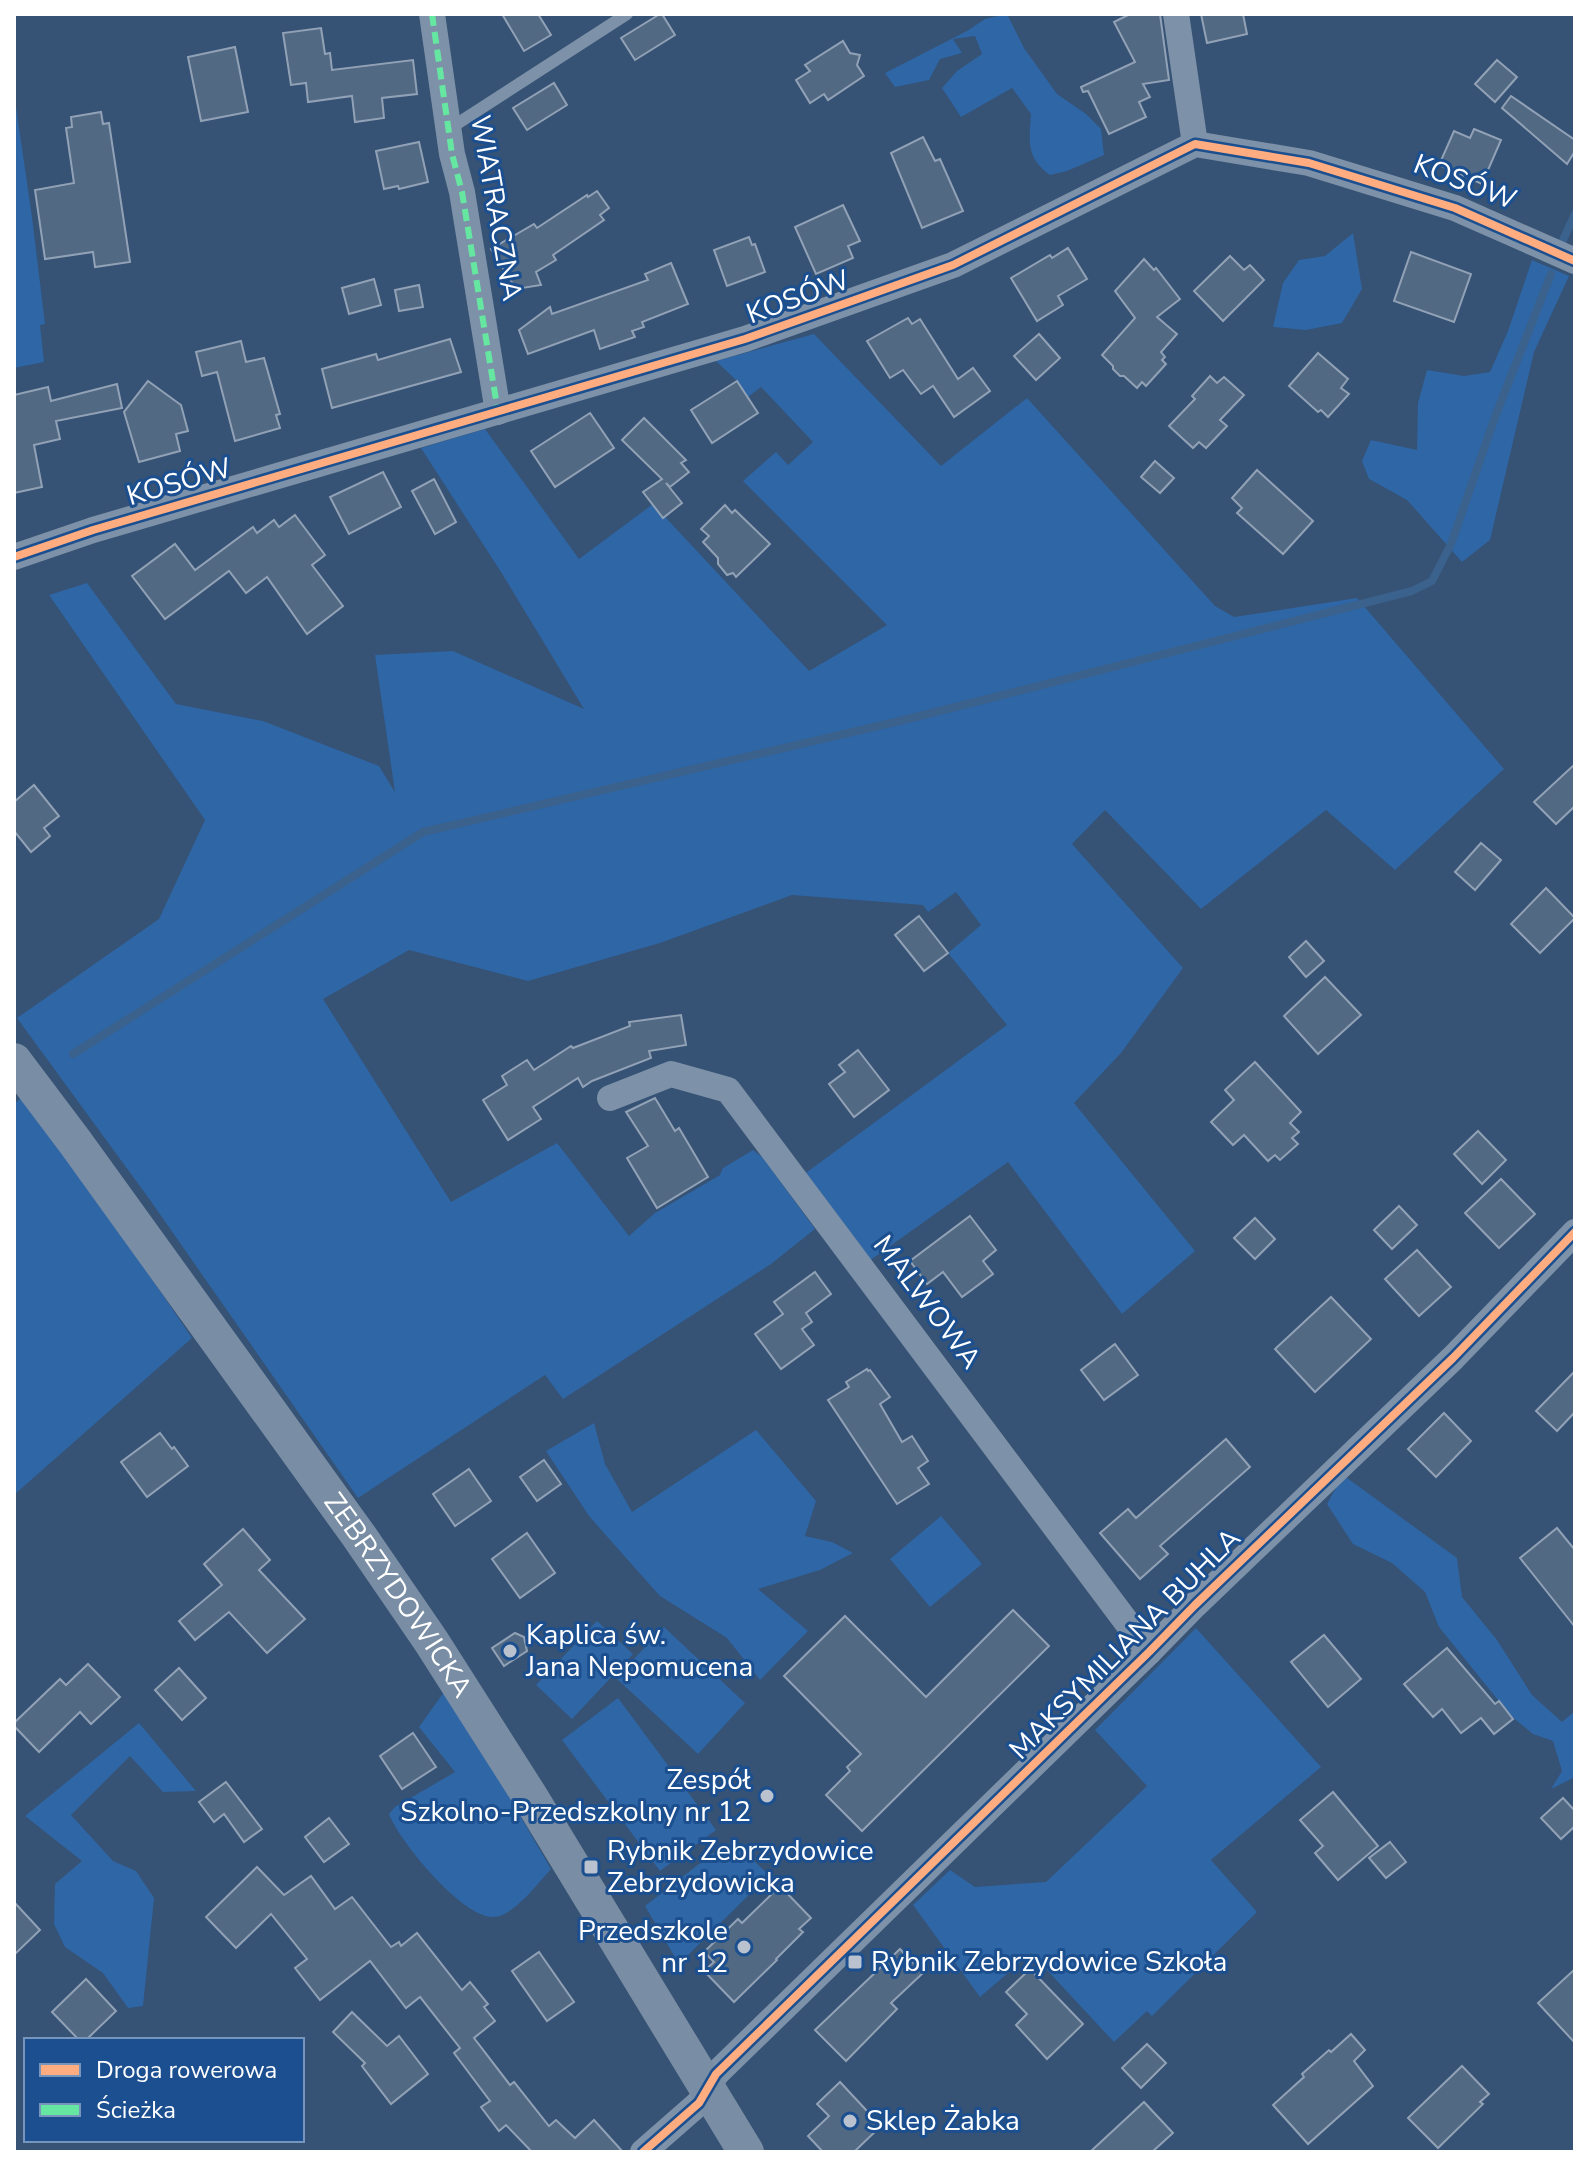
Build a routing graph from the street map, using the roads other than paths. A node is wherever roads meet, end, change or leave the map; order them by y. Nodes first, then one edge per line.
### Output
1 (432, 14) edge
2 (627, 14) edge
3 (1176, 14) edge
4 (449, 129) junction
5 (1195, 144) junction
6 (1575, 261) edge
7 (498, 412) junction
8 (14, 557) edge
9 (14, 1061) edge
10 (610, 1098) dead end
11 (1575, 1232) edge
12 (1149, 1652) junction
13 (708, 2088) junction
14 (643, 2152) edge
15 (746, 2152) edge

1 - 4 street, WIATRACZNA
2 - 4 lane
3 - 5 street
4 - 7 street, WIATRACZNA
5 - 6 street, KOSÓW
5 - 7 street, KOSÓW
7 - 8 street, KOSÓW
9 - 13 street, ZEBRZYDOWICKA
10 - 12 street, MALWOWA
11 - 12 street, MAKSYMILIANA BUHLA
12 - 13 street, MAKSYMILIANA BUHLA
13 - 14 street, MAKSYMILIANA BUHLA
13 - 15 street, ZEBRZYDOWICKA

